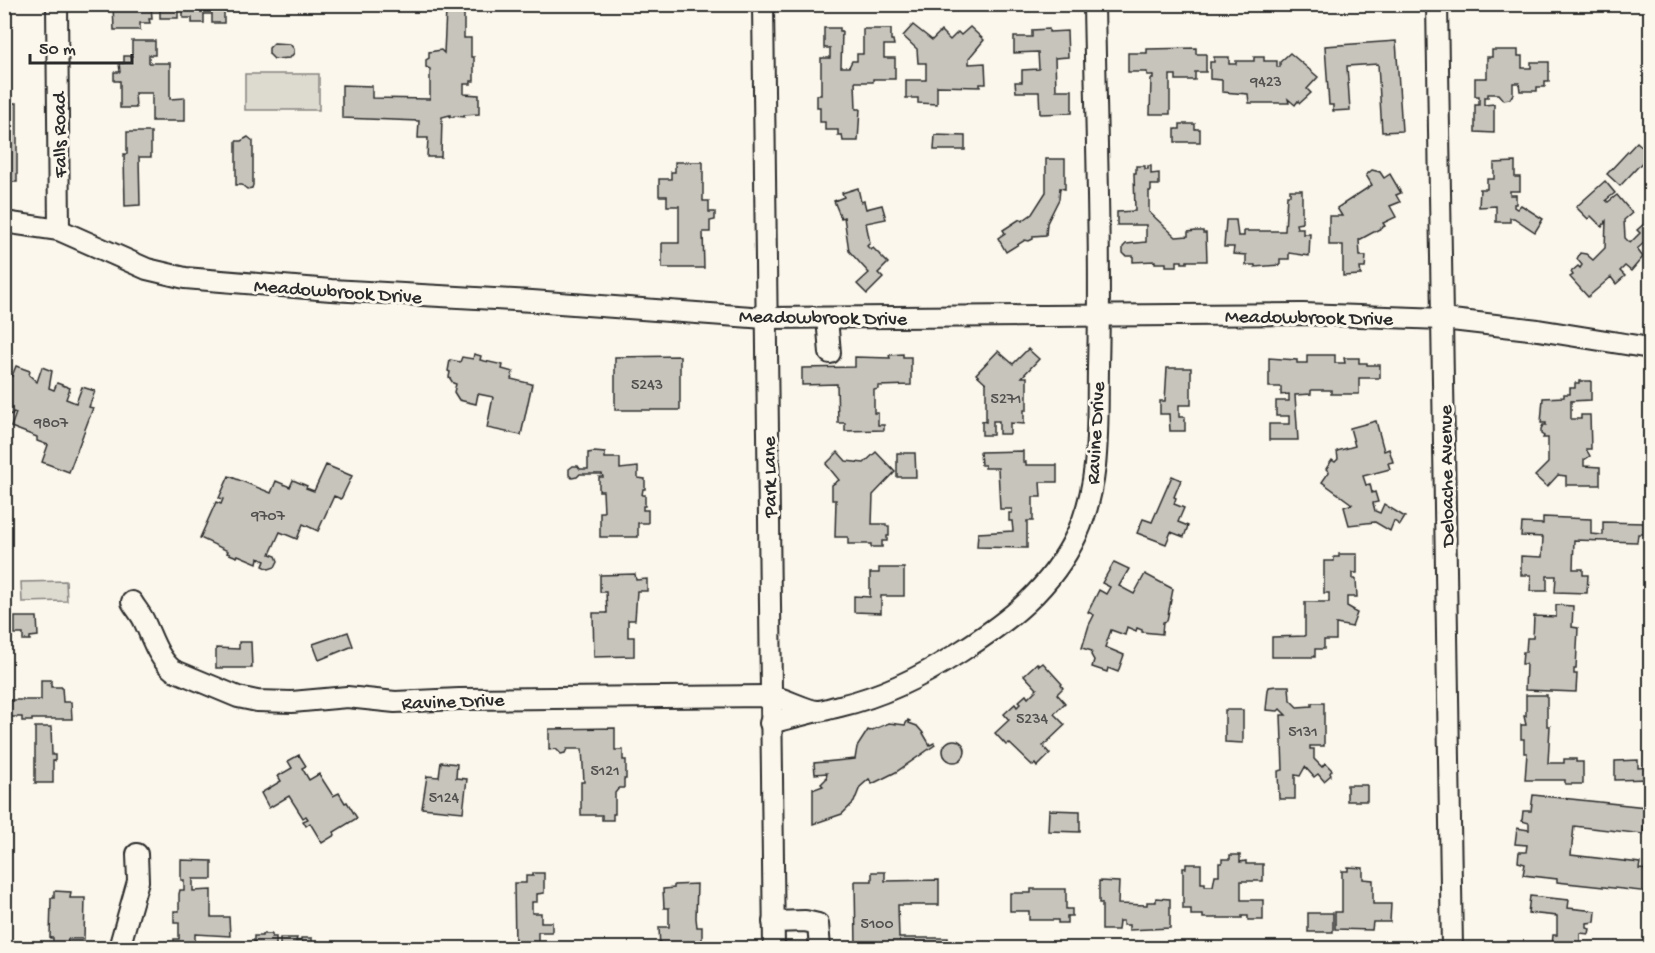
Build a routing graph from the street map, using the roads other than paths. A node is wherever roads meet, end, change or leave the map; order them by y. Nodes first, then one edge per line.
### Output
1 (57, 4) edge
2 (763, 4) edge
3 (1094, 4) edge
4 (1437, 4) edge
5 (4, 222) edge
6 (59, 230) junction
7 (1100, 314) junction
8 (765, 318) junction
9 (827, 318) junction
10 (1443, 319) junction
11 (1650, 348) edge
12 (830, 353) dead end
13 (132, 602) dead end
14 (770, 696) junction
15 (817, 711) junction
16 (770, 723) junction
17 (137, 854) dead end
18 (773, 922) junction
19 (119, 948) edge
20 (774, 948) edge
21 (820, 948) edge
22 (1452, 948) edge

1 - 6 street, Falls Road
2 - 8 street, Park Lane
3 - 7 street, Ravine Drive
4 - 10 street, Deloache Avenue
5 - 6 street, Meadowbrook Drive
6 - 8 street, Meadowbrook Drive
7 - 9 street, Meadowbrook Drive
7 - 10 street, Meadowbrook Drive
7 - 15 street, Ravine Drive
8 - 9 street, Meadowbrook Drive
8 - 14 street, Park Lane
9 - 12 street
10 - 11 street, Meadowbrook Drive
10 - 22 street, Deloache Avenue
13 - 14 street, Ravine Drive
14 - 15 street, Ravine Drive
14 - 16 street, Park Lane
15 - 16 street, Ravine Drive
16 - 18 street, Park Lane
17 - 19 street
18 - 20 street, Park Lane
18 - 21 street

